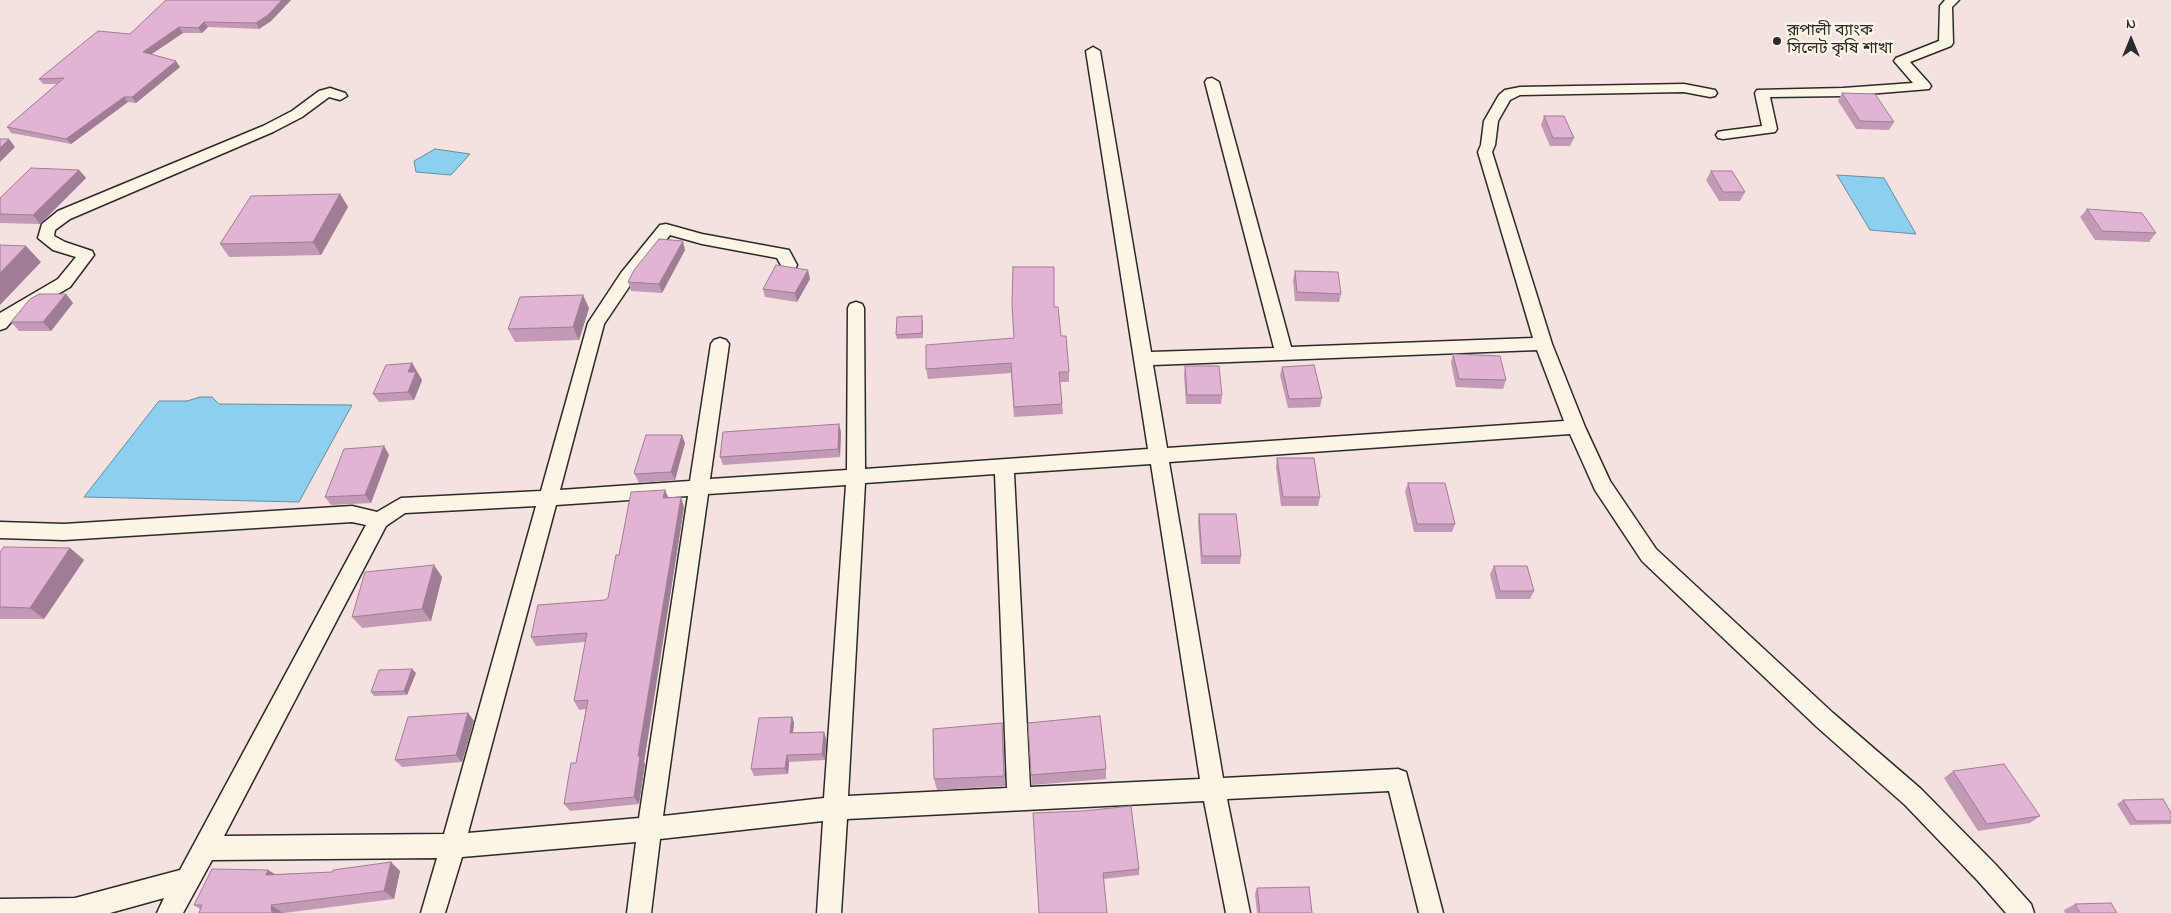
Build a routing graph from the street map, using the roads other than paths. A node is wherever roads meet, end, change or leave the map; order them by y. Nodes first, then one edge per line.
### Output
1 (1953, 0) edge
2 (1093, 51) dead end
3 (1212, 82) dead end
4 (1710, 93) dead end
5 (340, 96) dead end
6 (1723, 135) dead end
7 (789, 265) edge
8 (856, 308) dead end
9 (0, 324) edge
10 (720, 344) dead end
11 (1543, 344) junction
12 (1284, 354) junction
13 (1143, 359) junction
14 (1576, 428) junction
15 (1159, 456) junction
16 (1004, 467) junction
17 (856, 477) junction
18 (700, 488) junction
19 (548, 498) junction
20 (379, 520) junction
21 (0, 530) edge
22 (1213, 789) junction
23 (1019, 798) junction
24 (835, 808) junction
25 (649, 830) junction
26 (453, 846) junction
27 (205, 848) junction
28 (187, 880) junction
29 (0, 911) edge
30 (169, 913) edge
31 (433, 913) edge
32 (639, 913) edge
33 (829, 913) edge
34 (1238, 913) edge
35 (1431, 913) edge
36 (2022, 913) edge

1 - 6 street
2 - 13 street
3 - 12 street
4 - 11 street
5 - 9 street
7 - 19 street
8 - 17 street
10 - 18 street
11 - 12 street
11 - 14 street
12 - 13 street
13 - 15 street
14 - 15 street
14 - 36 street
15 - 16 street
15 - 22 street
16 - 17 street
16 - 23 street
17 - 18 street
17 - 24 street
18 - 19 street
18 - 25 street
19 - 20 street
19 - 26 street
20 - 21 street
20 - 27 street
22 - 23 street
22 - 34 street
22 - 35 street
23 - 24 street
24 - 25 street
24 - 33 street
25 - 26 street
25 - 32 street
26 - 27 street
26 - 31 street
27 - 28 street
28 - 29 street
28 - 30 street

